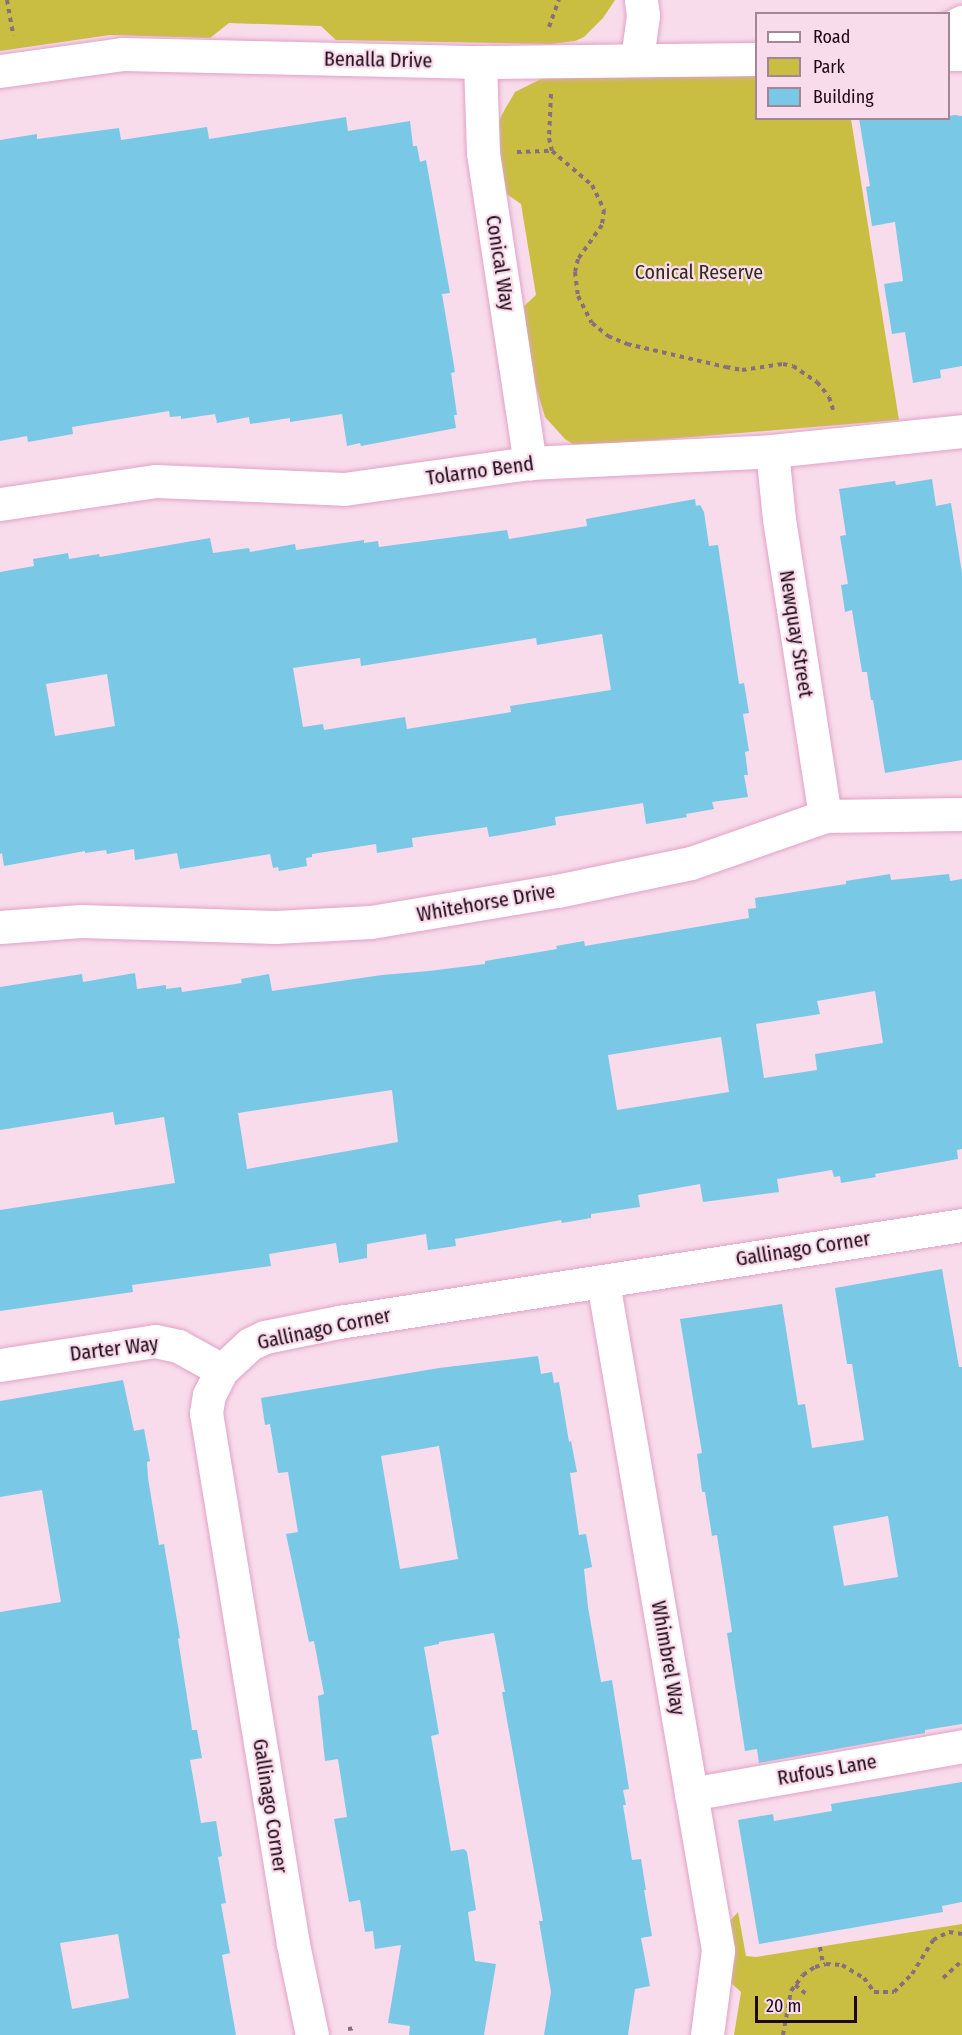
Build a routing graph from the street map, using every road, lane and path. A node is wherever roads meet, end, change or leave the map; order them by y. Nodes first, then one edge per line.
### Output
1 (7, 0) edge
2 (559, 0) edge
3 (641, 0) edge
4 (549, 31) dead end
5 (7, 58) edge
6 (637, 59) junction
7 (755, 59) edge
8 (480, 62) junction
9 (551, 85) dead end
10 (552, 151) junction
11 (513, 152) dead end
12 (838, 421) dead end
13 (962, 431) edge
14 (772, 451) junction
15 (530, 463) junction
16 (0, 504) edge
17 (962, 814) edge
18 (825, 816) junction
19 (0, 927) edge
20 (962, 1225) edge
21 (603, 1282) junction
22 (0, 1365) edge
23 (222, 1370) junction
24 (962, 1746) edge
25 (691, 1794) junction
26 (962, 1934) edge
27 (820, 1947) dead end
28 (962, 1961) edge
29 (823, 1965) junction
30 (943, 1978) dead end
31 (795, 1985) junction
32 (806, 1994) dead end
33 (356, 2028) dead end
34 (348, 2029) dead end
35 (312, 2035) edge
36 (707, 2035) edge
37 (783, 2035) edge

1 - 5 path
2 - 4 path
3 - 6 street
5 - 8 street, Benalla Drive
6 - 7 street, Benalla Drive
6 - 8 street, Benalla Drive
8 - 15 street, Conical Way
9 - 10 path
10 - 11 path
10 - 12 path
13 - 14 street, Tolarno Bend
14 - 15 street, Tolarno Bend
14 - 18 street, Newquay Street
15 - 16 street, Tolarno Bend
17 - 18 street, Whitehorse Drive
18 - 19 street, Whitehorse Drive
20 - 21 street, Gallinago Corner
21 - 23 street, Gallinago Corner
21 - 25 street, Whimbrel Way
22 - 23 street, Darter Way
23 - 35 street, Gallinago Corner
24 - 25 street, Rufous Lane
25 - 36 street, Whimbrel Way
26 - 29 path
27 - 29 path
28 - 30 path
29 - 31 path
31 - 32 path
31 - 37 path
33 - 34 path

